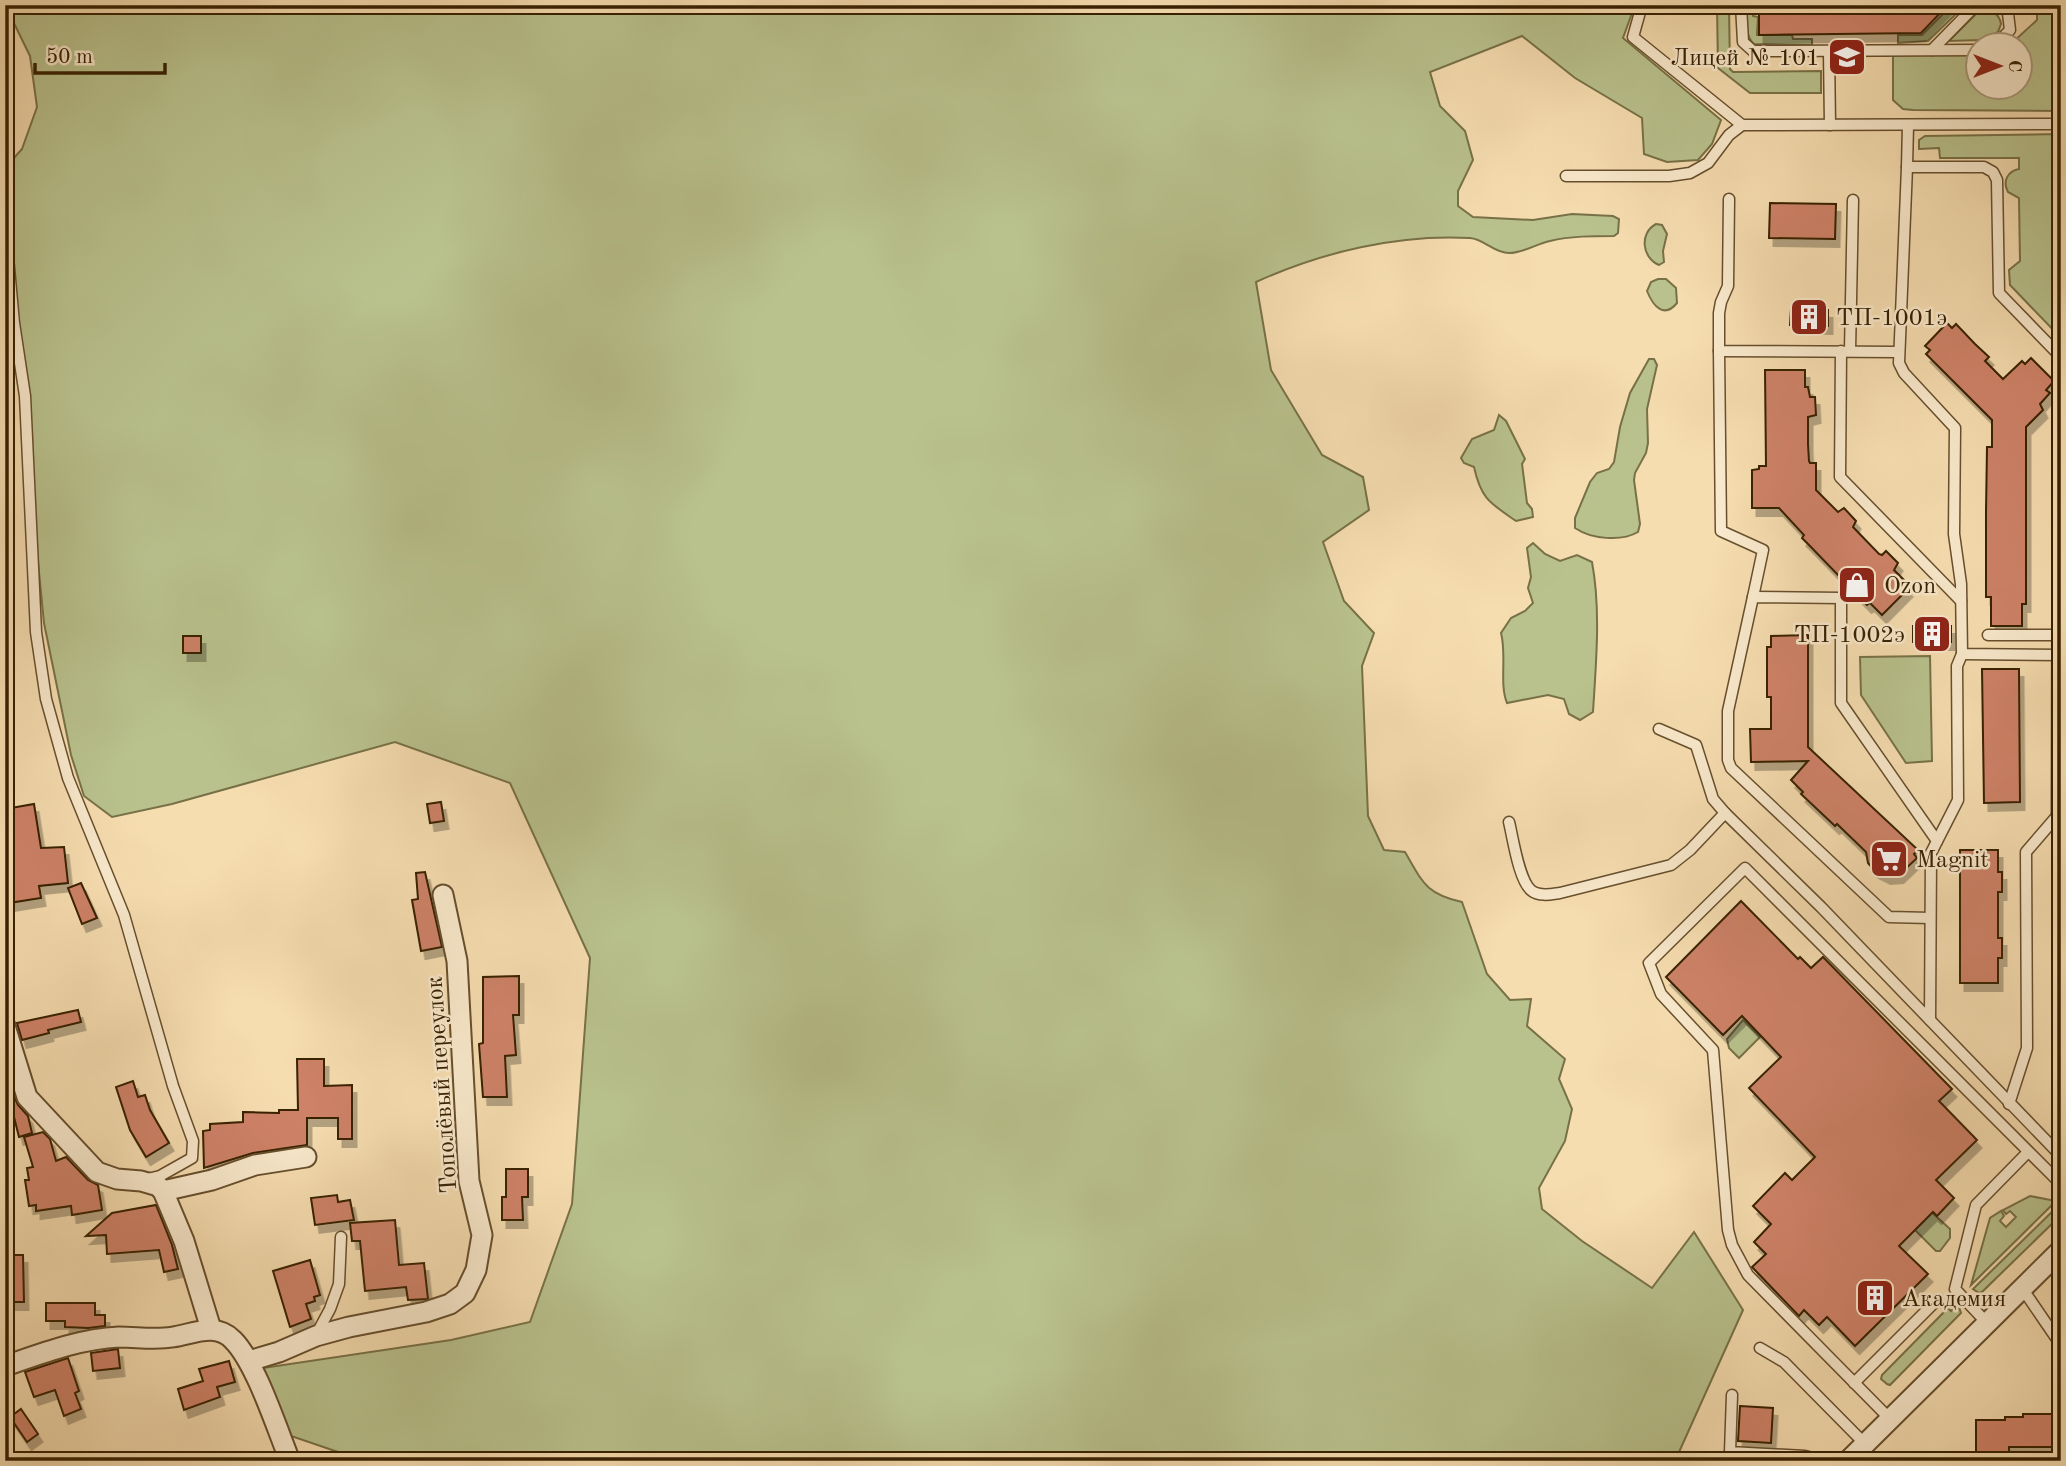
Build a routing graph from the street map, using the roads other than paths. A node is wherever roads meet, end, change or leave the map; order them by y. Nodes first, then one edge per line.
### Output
1 (1642, 5) edge
2 (1741, 5) edge
3 (1976, 5) edge
4 (2007, 5) edge
5 (2008, 32) edge
6 (1932, 50) junction
7 (1965, 50) edge
8 (1829, 52) junction
9 (2061, 124) edge
10 (1742, 125) junction
11 (1830, 125) junction
12 (1908, 125) junction
13 (1907, 167) junction
14 (1566, 176) dead end
15 (1729, 199) dead end
16 (1853, 200) dead end
17 (5, 224) edge
18 (1719, 351) junction
19 (1846, 351) junction
20 (1898, 352) junction
21 (2061, 357) edge
22 (2061, 438) edge
23 (1753, 597) junction
24 (1961, 600) junction
25 (1988, 635) dead end
26 (2058, 635) junction
27 (1962, 654) junction
28 (2059, 655) edge
29 (1659, 729) dead end
30 (1725, 813) junction
31 (2059, 816) edge
32 (1509, 822) dead end
33 (1937, 841) junction
34 (443, 895) dead end
35 (1930, 918) junction
36 (1930, 1020) junction
37 (5, 1026) edge
38 (2009, 1104) junction
39 (2028, 1152) junction
40 (2061, 1156) edge
41 (306, 1157) dead end
42 (141, 1181) junction
43 (2061, 1184) edge
44 (163, 1191) junction
45 (341, 1237) dead end
46 (2061, 1250) edge
47 (2022, 1288) junction
48 (1936, 1301) dead end
49 (1987, 1323) junction
50 (211, 1329) junction
51 (316, 1336) junction
52 (2061, 1345) edge
53 (1760, 1348) dead end
54 (249, 1361) junction
55 (5, 1366) edge
56 (1854, 1383) junction
57 (1732, 1395) dead end
58 (1890, 1419) junction
59 (1859, 1454) edge
60 (290, 1461) edge
61 (1825, 1461) edge

1 - 10 lane
2 - 8 lane
3 - 6 lane
4 - 5 lane
6 - 7 lane
6 - 8 lane
8 - 11 lane
9 - 12 lane
10 - 11 lane
10 - 14 lane
11 - 12 lane
12 - 13 lane
13 - 20 lane
13 - 21 lane
15 - 18 lane
16 - 19 lane
17 - 42 lane
18 - 19 lane
18 - 23 lane
19 - 20 lane
19 - 24 lane
20 - 24 lane
22 - 26 lane
23 - 33 lane
23 - 35 lane
24 - 27 lane
25 - 26 lane
26 - 28 lane
27 - 28 lane
27 - 33 lane
28 - 31 lane
29 - 30 lane
30 - 32 lane
30 - 36 lane
31 - 38 lane
33 - 35 lane
34 - 51 street, Тополёвый переулок
35 - 36 lane
36 - 38 lane
37 - 42 street
38 - 40 lane
39 - 43 lane
39 - 49 lane
39 - 56 lane
41 - 44 street
42 - 44 street
44 - 50 street
45 - 51 lane
46 - 47 street
47 - 49 street
47 - 52 lane
48 - 56 lane
49 - 58 street
50 - 54 street
50 - 55 street
51 - 54 street, Тополёвый переулок
53 - 59 lane
54 - 60 street
56 - 58 lane
57 - 61 lane
58 - 59 street

